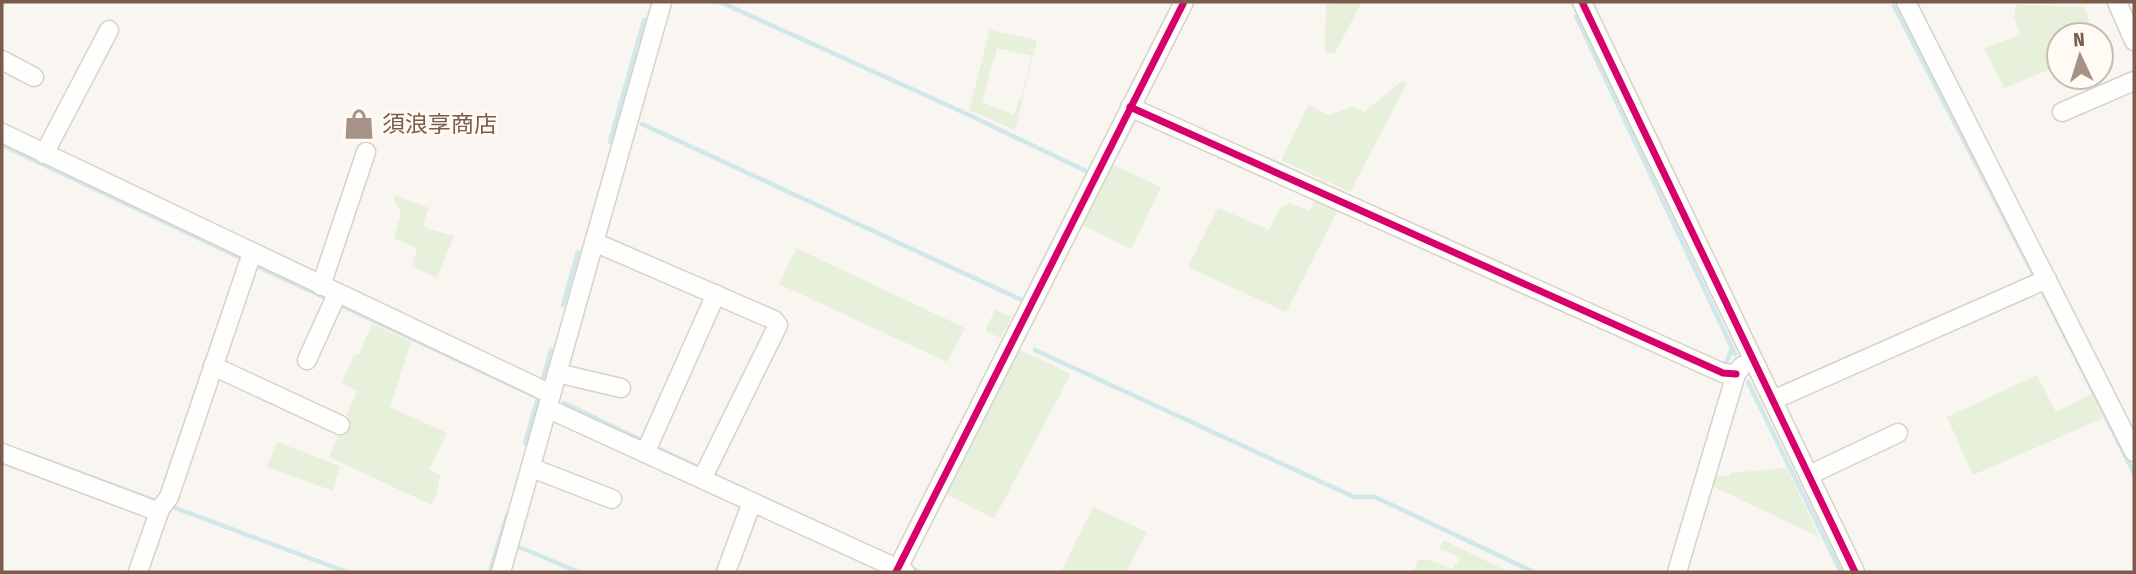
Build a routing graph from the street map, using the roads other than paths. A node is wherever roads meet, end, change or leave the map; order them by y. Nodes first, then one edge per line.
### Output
1 (662, 2) edge
2 (1184, 2) edge
3 (1582, 2) edge
4 (1906, 2) edge
5 (2115, 2) edge
6 (2134, 2) edge
7 (109, 30) dead end
8 (2134, 41) edge
9 (2, 60) edge
10 (34, 77) dead end
11 (2134, 81) edge
12 (1133, 102) junction
13 (2062, 112) dead end
14 (2, 133) edge
15 (366, 152) dead end
16 (44, 154) junction
17 (594, 242) junction
18 (250, 259) junction
19 (2041, 282) junction
20 (329, 290) junction
21 (716, 294) junction
22 (1751, 355) junction
23 (307, 360) dead end
24 (213, 366) junction
25 (557, 373) junction
26 (1730, 374) junction
27 (621, 388) dead end
28 (545, 396) junction
29 (1773, 400) junction
30 (340, 425) dead end
31 (1898, 433) dead end
32 (2134, 452) edge
33 (2, 453) edge
34 (645, 453) junction
35 (531, 468) junction
36 (1809, 475) junction
37 (702, 479) junction
38 (612, 499) dead end
39 (752, 502) junction
40 (163, 506) junction
41 (900, 567) edge
42 (138, 572) edge
43 (501, 572) edge
44 (726, 572) edge
45 (1677, 572) edge
46 (1855, 572) edge

1 - 17 street
2 - 12 street
3 - 22 street
4 - 19 street
5 - 6 street
5 - 8 street
7 - 16 street
9 - 10 street
11 - 13 street
12 - 26 street
12 - 41 street
14 - 16 street
15 - 20 street
16 - 18 street
17 - 21 street
17 - 25 street
18 - 20 street
18 - 24 street
19 - 29 street
19 - 32 street
20 - 23 street
20 - 28 street
21 - 34 street
21 - 37 street
22 - 26 street
22 - 29 street
24 - 30 street
24 - 40 street
25 - 27 street
25 - 28 street
26 - 45 street
28 - 34 street
28 - 35 street
29 - 36 street
31 - 36 street
33 - 40 street
34 - 37 street
35 - 38 street
35 - 43 street
36 - 46 street
37 - 39 street
39 - 41 street
39 - 44 street
40 - 42 street

